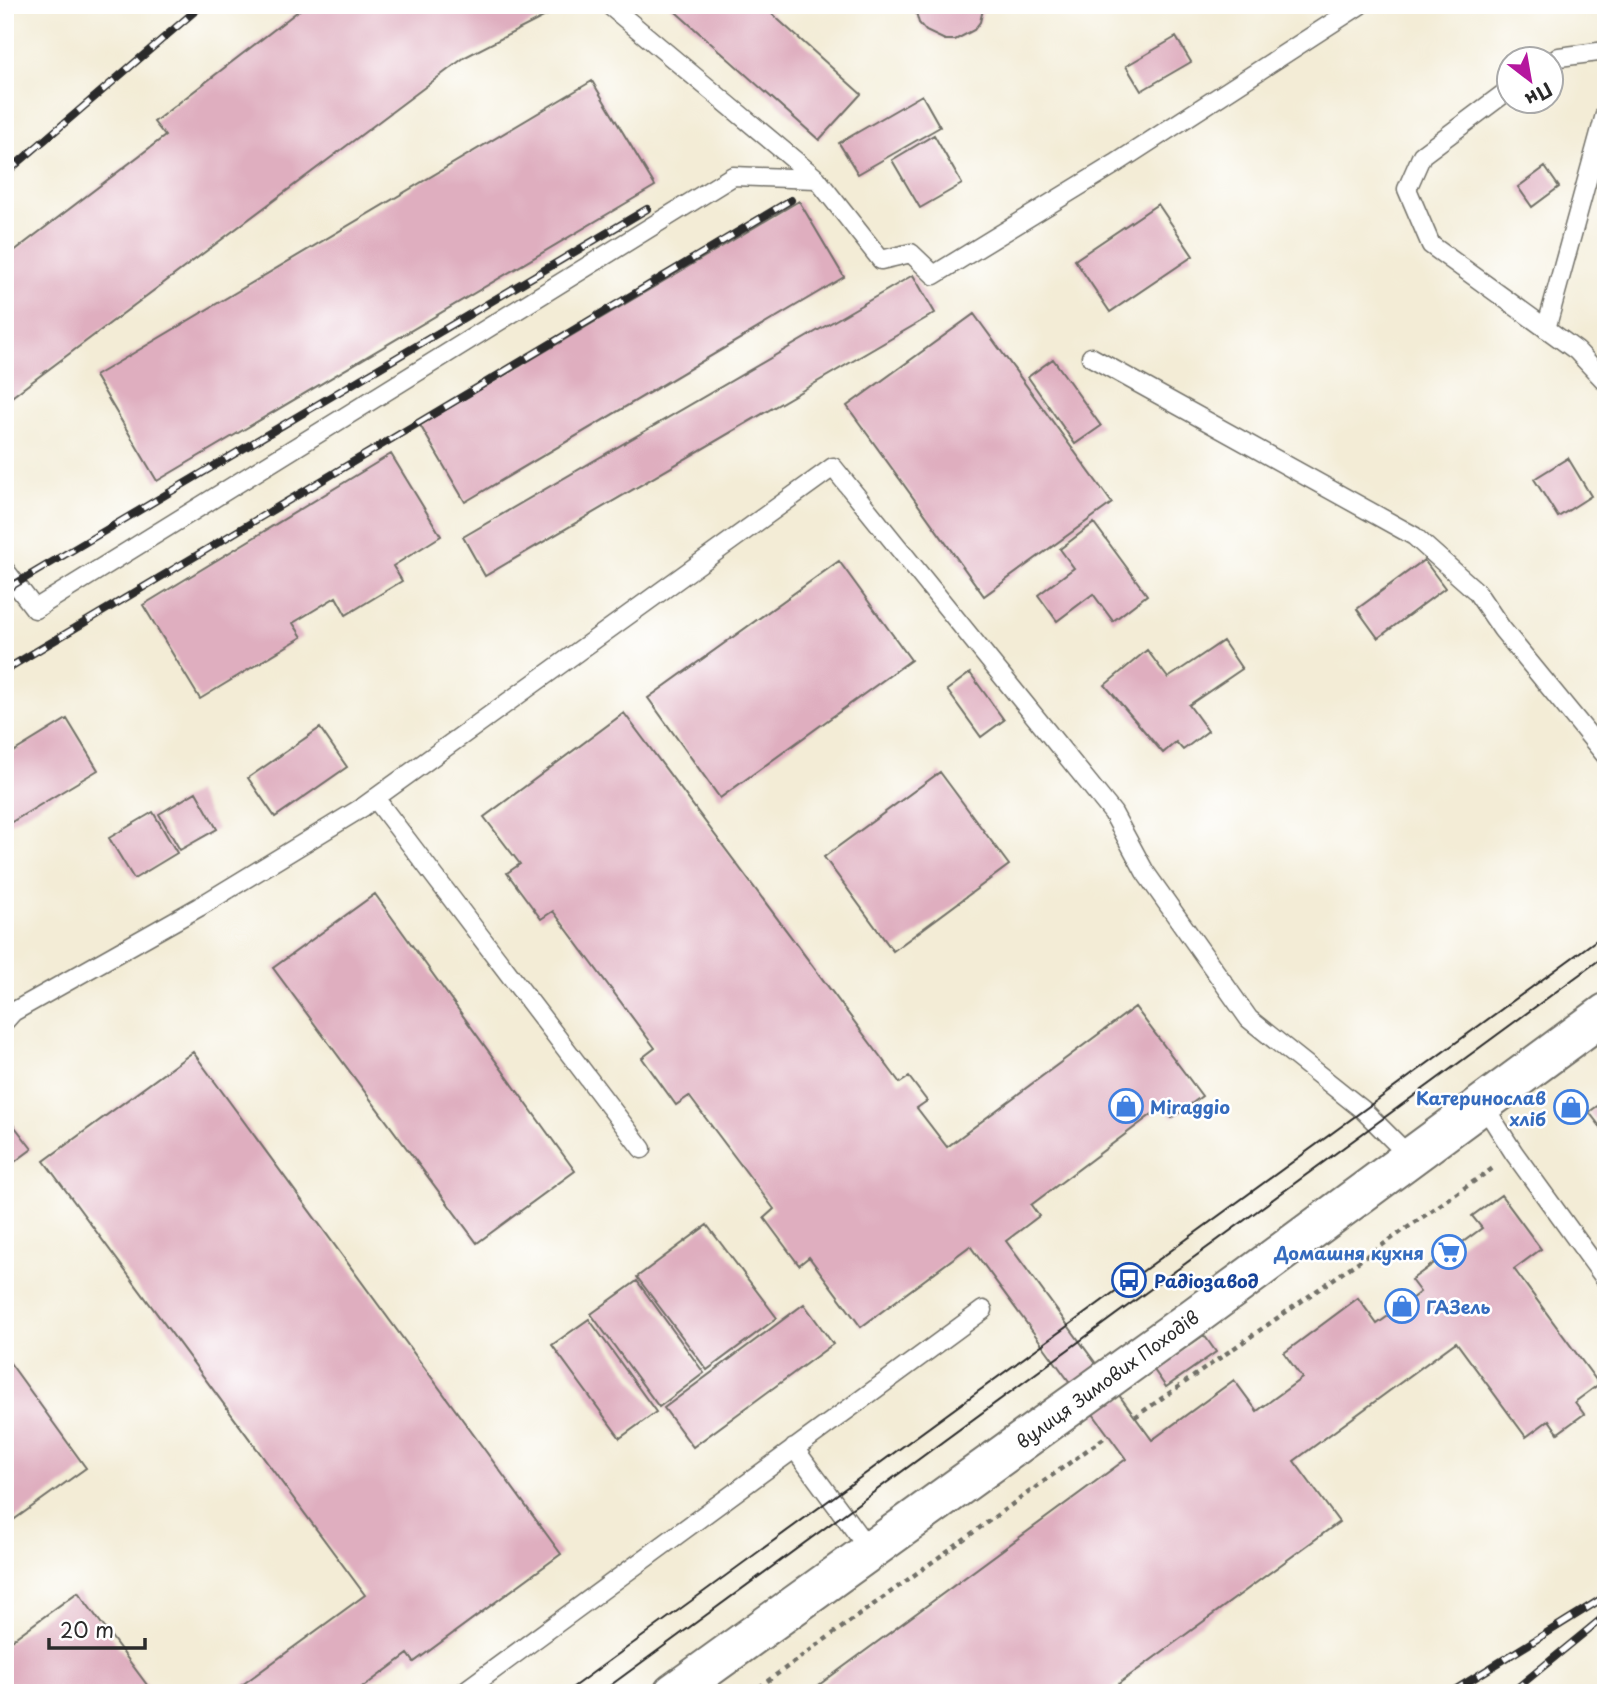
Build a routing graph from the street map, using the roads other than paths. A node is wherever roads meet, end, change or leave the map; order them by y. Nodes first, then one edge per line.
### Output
1 (609, 5) edge
2 (1360, 5) edge
3 (1606, 51) edge
4 (1566, 56) edge
5 (1496, 100) edge
6 (1606, 111) edge
7 (817, 179) junction
8 (1546, 329) junction
9 (1091, 357) dead end
10 (1606, 382) edge
11 (5, 570) edge
12 (1606, 756) edge
13 (375, 798) junction
14 (1606, 1013) edge
15 (5, 1021) edge
16 (1482, 1103) junction
17 (642, 1149) dead end
18 (1409, 1156) junction
19 (1606, 1280) edge
20 (983, 1310) dead end
21 (794, 1448) junction
22 (870, 1551) junction
23 (462, 1693) edge
24 (673, 1693) edge

1 - 7 lane
2 - 7 lane
3 - 4 lane
5 - 8 lane
6 - 8 lane
7 - 11 lane
8 - 10 lane
9 - 12 lane
13 - 15 lane
13 - 17 lane
13 - 18 lane
14 - 16 main road, вулиця Зимових Походів
16 - 18 main road, вулиця Зимових Походів
16 - 19 lane
18 - 22 main road, вулиця Зимових Походів
20 - 21 lane
21 - 22 lane
21 - 23 lane
22 - 24 main road, вулиця Зимових Походів

